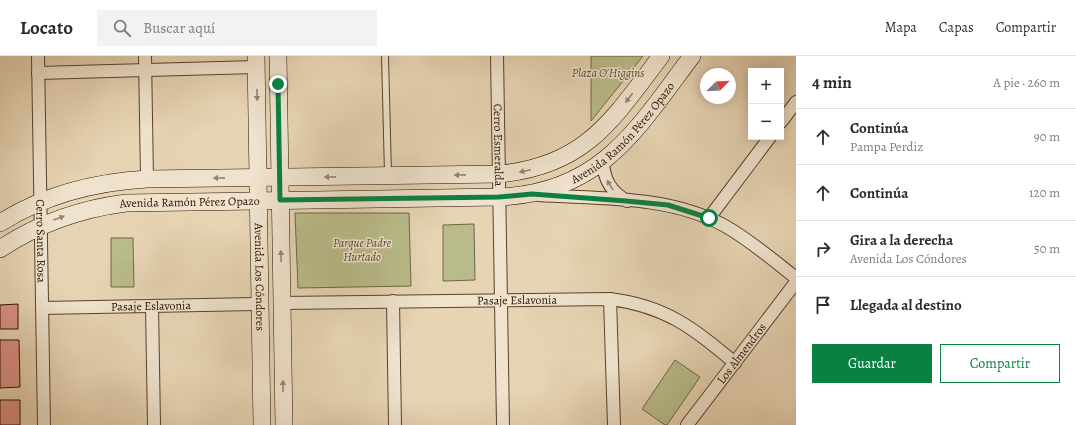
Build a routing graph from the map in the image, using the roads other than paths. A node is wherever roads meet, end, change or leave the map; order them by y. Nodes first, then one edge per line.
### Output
1 (38, 56) edge
2 (145, 56) edge
3 (278, 56) edge
4 (385, 56) edge
5 (497, 56) edge
6 (661, 56) edge
7 (692, 56) edge
8 (256, 62) edge
9 (145, 70) junction
10 (38, 73) junction
11 (796, 102) edge
12 (784, 118) edge
13 (768, 140) edge
14 (603, 162) junction
15 (499, 174) junction
16 (388, 176) junction
17 (258, 178) junction
18 (280, 178) junction
19 (147, 179) junction
20 (532, 194) junction
21 (499, 197) junction
22 (258, 200) junction
23 (280, 200) junction
24 (626, 201) junction
25 (40, 203) junction
26 (709, 218) junction
27 (0, 223) edge
28 (41, 225) junction
29 (0, 249) edge
30 (796, 278) edge
31 (796, 282) edge
32 (610, 299) junction
33 (501, 300) junction
34 (393, 301) junction
35 (282, 303) junction
36 (260, 304) junction
37 (152, 306) junction
38 (42, 308) junction
39 (735, 363) junction
40 (44, 425) edge
41 (154, 425) edge
42 (262, 425) edge
43 (284, 425) edge
44 (396, 425) edge
45 (503, 425) edge
46 (614, 425) edge
47 (688, 425) edge

1 - 10 street, Cerro Santa Rosa
2 - 9 street
3 - 18 street, Avenida Los Cóndores
4 - 16 lane
5 - 15 street, Cerro Esmeralda
6 -> 15 street, Avenida Ramón Pérez Opazo
7 - 14 street, Avenida Ramón Pérez Opazo
8 - 9 street
8 -> 17 street, Avenida Los Cóndores
9 - 10 street
9 - 19 street
10 - 25 street, Cerro Santa Rosa
11 - 12 street
13 - 26 street
14 - 20 street, Avenida Ramón Pérez Opazo
24 -> 14 street
15 -> 16 street, Avenida Ramón Pérez Opazo
15 - 21 street, Cerro Esmeralda
16 -> 18 street, Avenida Ramón Pérez Opazo
17 - 18 street, Avenida Ramón Pérez Opazo
17 -> 19 street, Avenida Ramón Pérez Opazo
17 - 22 street, Avenida Los Cóndores
18 - 23 street, Avenida Los Cóndores
19 - 25 street, Avenida Ramón Pérez Opazo
20 - 21 street, Avenida Ramón Pérez Opazo
20 - 24 street
21 - 23 street, Avenida Ramón Pérez Opazo
21 - 33 street, Cerro Esmeralda
22 - 23 street, Avenida Ramón Pérez Opazo
28 -> 22 street, Avenida Ramón Pérez Opazo
22 - 36 street, Avenida Los Cóndores
35 -> 23 street, Avenida Los Cóndores
24 - 26 street
25 - 27 street, Avenida Ramón Pérez Opazo
25 - 28 street, Cerro Santa Rosa
26 - 30 street
28 - 29 street, Avenida Ramón Pérez Opazo
28 - 38 street, Cerro Santa Rosa
31 - 39 street, Los Almendros
32 - 33 street, Pasaje Eslavonia
32 - 39 street, Pasaje Eslavonia
32 - 46 street
33 - 34 street, Pasaje Eslavonia
33 - 45 street, Cerro Esmeralda
34 - 35 street, Pasaje Eslavonia
34 - 44 street
43 -> 35 street, Avenida Los Cóndores
36 - 37 street, Pasaje Eslavonia
36 - 42 street, Avenida Los Cóndores
37 - 38 street, Pasaje Eslavonia
37 - 41 street
38 - 40 street, Cerro Santa Rosa
39 - 47 street, Los Almendros

